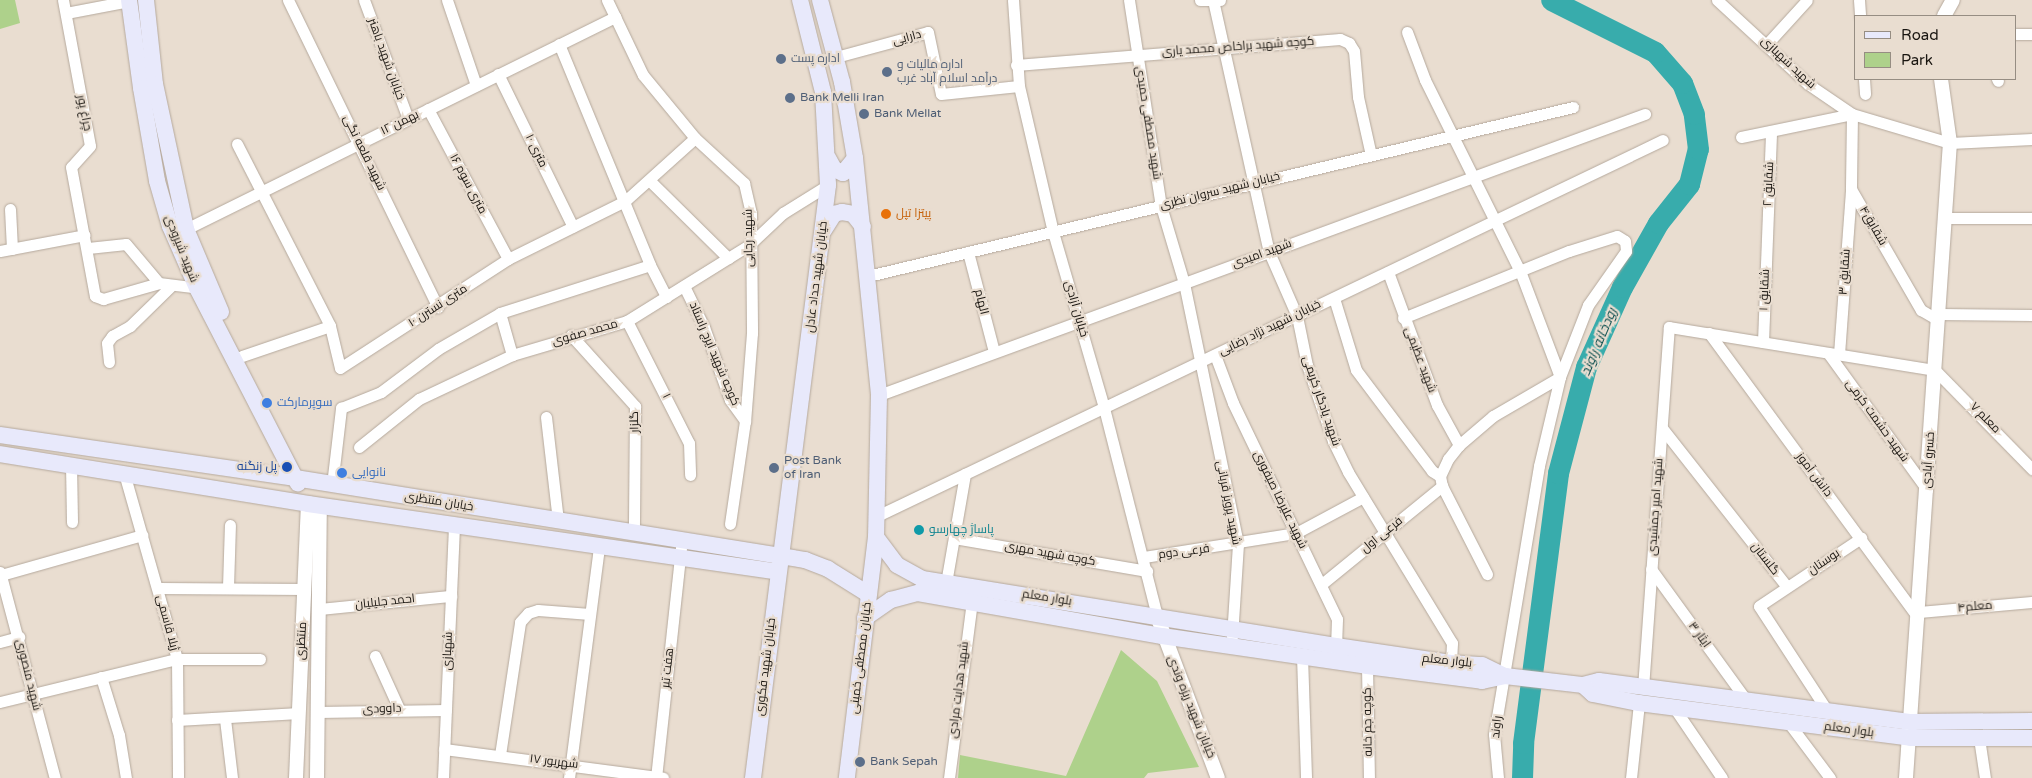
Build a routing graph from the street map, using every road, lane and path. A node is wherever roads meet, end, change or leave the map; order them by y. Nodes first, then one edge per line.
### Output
1 (63, 0) edge
2 (135, 0) edge
3 (288, 0) edge
4 (364, 0) edge
5 (447, 0) edge
6 (607, 0) edge
7 (800, 0) edge
8 (820, 0) edge
9 (1013, 0) edge
10 (1129, 0) edge
11 (1200, 0) edge
12 (1213, 0) edge
13 (1220, 0) edge
14 (1717, 0) edge
15 (1807, 0) edge
16 (1859, 0) edge
17 (1953, 0) edge
18 (66, 13) junction
19 (1860, 15) edge
20 (1945, 15) edge
21 (615, 17) junction
22 (1407, 32) dead end
23 (2017, 34) edge
24 (2032, 34) edge
25 (559, 44) junction
26 (1767, 44) junction
27 (1223, 49) junction
28 (1137, 55) junction
29 (836, 57) junction
30 (1016, 65) junction
31 (498, 74) junction
32 (1864, 80) edge
33 (1941, 80) edge
34 (476, 85) junction
35 (1019, 86) junction
36 (1865, 94) dead end
37 (1573, 107) dead end
38 (428, 109) junction
39 (1645, 114) dead end
40 (1852, 114) junction
41 (408, 119) junction
42 (1771, 131) junction
43 (1452, 136) junction
44 (1741, 137) dead end
45 (695, 138) junction
46 (2032, 139) edge
47 (1663, 140) dead end
48 (360, 143) junction
49 (1950, 143) junction
50 (237, 144) dead end
51 (1371, 155) junction
52 (828, 158) junction
53 (855, 158) junction
54 (1473, 177) junction
55 (650, 181) junction
56 (1253, 184) junction
57 (828, 185) junction
58 (1851, 189) junction
59 (263, 191) junction
60 (625, 200) junction
61 (1161, 206) junction
62 (10, 209) dead end
63 (1946, 218) junction
64 (2032, 218) edge
65 (1496, 220) junction
66 (573, 227) junction
67 (863, 227) junction
68 (186, 229) junction
69 (824, 230) junction
70 (1053, 232) junction
71 (85, 236) junction
72 (1767, 238) joint
73 (749, 245) junction
74 (88, 248) junction
75 (12, 249) junction
76 (0, 251) edge
77 (968, 252) junction
78 (1270, 252) junction
79 (728, 258) junction
80 (508, 260) junction
81 (650, 265) junction
82 (1520, 271) junction
83 (1388, 272) junction
84 (868, 276) junction
85 (1184, 283) junction
86 (165, 285) junction
87 (684, 286) junction
88 (197, 288) junction
89 (666, 297) junction
90 (1334, 298) junction
91 (438, 307) junction
92 (500, 313) junction
93 (2032, 315) edge
94 (1297, 316) junction
95 (1938, 317) junction
96 (1403, 318) junction
97 (627, 321) junction
98 (1080, 321) junction
99 (330, 326) junction
100 (1709, 333) junction
101 (571, 335) junction
102 (1763, 342) junction
103 (994, 352) junction
104 (1833, 354) junction
105 (512, 355) junction
106 (1215, 355) junction
107 (242, 356) junction
108 (109, 362) dead end
109 (1199, 362) junction
110 (1935, 370) junction
111 (1560, 378) junction
112 (879, 394) junction
113 (1104, 408) junction
114 (546, 416) dead end
115 (745, 421) junction
116 (1662, 428) junction
117 (0, 435) edge
118 (1459, 445) junction
119 (359, 448) dead end
120 (0, 454) edge
121 (71, 464) junction
122 (2032, 468) edge
123 (124, 473) junction
124 (965, 474) junction
125 (690, 475) dead end
126 (300, 479) junction
127 (1441, 481) junction
128 (332, 484) junction
129 (1927, 490) junction
130 (1363, 497) junction
131 (314, 505) junction
132 (877, 516) junction
133 (558, 520) junction
134 (72, 522) dead end
135 (454, 524) junction
136 (730, 524) dead end
137 (230, 525) dead end
138 (634, 533) junction
139 (1296, 533) junction
140 (1385, 533) junction
141 (142, 536) junction
142 (876, 537) junction
143 (954, 538) junction
144 (1861, 538) junction
145 (682, 540) junction
146 (1238, 544) junction
147 (599, 546) junction
148 (1144, 557) junction
149 (681, 558) junction
150 (778, 564) junction
151 (1651, 569) junction
152 (1147, 571) junction
153 (0, 573) edge
154 (1487, 574) dead end
155 (946, 582) junction
156 (1322, 584) junction
157 (228, 587) junction
158 (1787, 587) junction
159 (158, 588) junction
160 (304, 589) junction
161 (868, 594) junction
162 (451, 596) junction
163 (972, 602) junction
164 (2032, 602) edge
165 (320, 609) junction
166 (590, 614) junction
167 (1918, 615) junction
168 (1157, 616) junction
169 (865, 618) junction
170 (1162, 636) junction
171 (19, 637) junction
172 (1232, 637) junction
173 (0, 642) edge
174 (1336, 646) junction
175 (375, 656) dead end
176 (1302, 656) junction
177 (177, 659) junction
178 (260, 659) dead end
179 (1451, 664) junction
180 (1367, 666) junction
181 (1505, 676) junction
182 (101, 677) junction
183 (34, 694) junction
184 (1641, 695) junction
185 (1747, 701) junction
186 (0, 702) edge
187 (1673, 706) junction
188 (399, 708) junction
189 (446, 710) junction
190 (318, 712) junction
191 (1828, 712) junction
192 (299, 713) junction
193 (224, 719) junction
194 (177, 720) junction
195 (2032, 721) edge
196 (1788, 722) junction
197 (1911, 730) junction
198 (1979, 738) junction
199 (2032, 738) edge
200 (444, 749) junction
201 (500, 756) junction
202 (570, 764) junction
203 (55, 778) edge
204 (126, 778) edge
205 (178, 778) edge
206 (232, 778) edge
207 (296, 778) edge
208 (317, 778) edge
209 (443, 778) edge
210 (569, 778) edge
211 (658, 778) edge
212 (753, 778) edge
213 (847, 778) edge
214 (949, 778) edge
215 (1218, 778) edge
216 (1306, 778) edge
217 (1369, 778) edge
218 (1498, 778) edge
219 (1631, 778) edge
220 (1722, 778) edge
221 (1830, 778) edge
222 (1906, 778) edge
223 (1985, 778) edge

1 - 18 street, چراغ پور
2 - 18 street
2 - 68 main road, شهید شیرودی
2 - 88 main road, شهید شیرودی
3 - 48 street, شهید قلعه نگی
4 - 41 street, خیابان شهید باهنر
5 - 34 street
6 - 21 street, شهید رجایی
7 - 52 main road, خیابان شهید حداد عادل
8 - 29 main road
9 - 30 street, خیابان آزادی
10 - 28 street, شهید مصطفی حمیدی
11 - 12 street
12 - 13 street
12 - 27 street, شهید یادگار کریمی
14 - 26 street, شهید شهبازی
15 - 26 street
16 - 19 street
17 - 20 street
18 - 71 street, چراغ پور
21 - 25 street, ۱۲ بهمن
21 - 45 street, شهید رجایی
22 - 43 street
23 - 24 street
25 - 31 street, ۱۲ بهمن
25 - 60 street
26 - 40 street, شهید شهبازی
27 - 28 street, کوچه شهید براخاص محمد یاری
27 - 51 street, کوچه شهید براخاص محمد یاری
27 - 56 street, شهید یادگار کریمی
28 - 30 street, کوچه شهید براخاص محمد یاری
28 - 61 street, شهید مصطفی حمیدی
29 - 35 street, دارایی
29 - 53 main road
30 - 35 street, خیابان آزادی
31 - 34 street, ۱۲ بهمن
31 - 66 street, ۱۰ متری
32 - 36 street
33 - 49 street, خسرو آبادی
34 - 38 street, ۱۲ بهمن
35 - 70 street, خیابان آزادی
37 - 43 street, خیابان شهید سروان نظری
38 - 41 street, ۱۲ بهمن
38 - 80 street, ۱۶ متری سوم
39 - 54 street, شهید امیدی
40 - 42 street
40 - 49 street, شهید شهبازی
40 - 58 street
41 - 48 street, ۱۲ بهمن
42 - 44 street
42 - 72 street, شقایق ۲
43 - 51 street, خیابان شهید سروان نظری
43 - 54 street
45 - 55 street, ۱۰ متری نسترن
45 - 73 street, شهید رجایی
46 - 49 street, شهید شهبازی
47 - 65 street, خیابان شهید نژاد رضایی
48 - 59 street, ۱۲ بهمن
48 - 91 street, شهید قلعه نگی
49 - 63 street, خسرو آبادی
50 - 59 street, ۱۰ متری نسترن
51 - 56 street, خیابان شهید سروان نظری
52 - 53 main road
52 - 57 main road, خیابان شهید حداد عادل
53 - 67 main road
54 - 65 street
54 - 78 street, شهید امیدی
55 - 60 street, ۱۰ متری نسترن
55 - 79 street
56 - 61 street, خیابان شهید سروان نظری
56 - 78 street, شهید یادگار کریمی
57 - 69 main road, خیابان شهید حداد عادل
57 - 73 street, محمد صفوی
58 - 95 street, شقایق۴
58 - 104 street, شقایق ۳
59 - 68 street, ۱۲ بهمن
59 - 99 street, ۱۰ متری نسترن
60 - 66 street, ۱۰ متری نسترن
60 - 81 street
61 - 70 street, خیابان شهید سروان نظری
61 - 85 street, شهید مصطفی حمیدی
62 - 75 street
63 - 64 street
63 - 95 street, خسرو آبادی
65 - 82 street
65 - 83 street, خیابان شهید نژاد رضایی
66 - 80 street, ۱۰ متری نسترن
67 - 69 main road
67 - 84 main road
68 - 107 main road, شهید شیرودی
69 - 150 main road, خیابان شهید حداد عادل
70 - 77 street, خیابان شهید سروان نظری
70 - 98 street, خیابان آزادی
71 - 74 street, چراغ پور
71 - 75 street
72 - 102 street, شقایق ۱
73 - 79 street, محمد صفوی
73 - 115 street, شهید رجایی
74 - 86 street
74 - 86 street, چراغ پور
75 - 76 street
77 - 84 street, خیابان شهید سروان نظری
77 - 103 street, الهام
78 - 85 street, شهید امیدی
78 - 94 street, شهید یادگار کریمی
79 - 87 street, محمد صفوی
80 - 91 street, ۱۰ متری نسترن
81 - 89 street
81 - 92 street
82 - 96 street
82 - 111 street
82 - 111 street, راوند
83 - 90 street, خیابان شهید نژاد رضایی
83 - 96 street, شهید عظیمی
84 - 112 main road
85 - 98 street, شهید امیدی
85 - 109 street, شهید مصطفی حمیدی
86 - 88 street
86 - 108 street
87 - 89 street, محمد صفوی
87 - 115 street, کوچه شهید ایرج راستاد
88 - 126 main road, شهید شیرودی
89 - 97 street, محمد صفوی
90 - 94 street, خیابان شهید نژاد رضایی
90 - 127 street
91 - 99 street, ۱۰ متری نسترن
92 - 105 street
92 - 128 street
93 - 95 street
94 - 106 street, خیابان شهید نژاد رضایی
94 - 130 street, شهید یادگار کریمی
95 - 110 street, خسرو آبادی
96 - 118 street, شهید عظیمی
97 - 101 street, محمد صفوی
97 - 125 street, ۱
98 - 103 street, شهید امیدی
98 - 113 street, خیابان آزادی
99 - 107 street
100 - 102 street
100 - 116 street, شهید امیر جمشیدی
100 - 144 street, دانش آموز
101 - 105 street, محمد صفوی
101 - 138 street, گلزار
102 - 104 street
103 - 112 street, شهید امیدی
104 - 110 street
104 - 129 street, شهید حشمت کرمی
105 - 119 street, محمد صفوی
106 - 109 street, خیابان شهید نژاد رضایی
106 - 139 street, شهید علیرضا صیفوری
107 - 126 main road, شهید شیرودی
109 - 113 street, خیابان شهید نژاد رضایی
109 - 146 street, شهید پرویز قربانی
110 - 122 street, معلم ۷
110 - 129 street, خسرو آبادی
111 - 118 street
111 - 181 street, راوند
112 - 132 main road
113 - 124 street, خیابان شهید نژاد رضایی
113 - 148 street, خیابان آزادی
114 - 133 street
115 - 136 street, شهید رجایی
116 - 151 street, شهید امیر جمشیدی
116 - 158 street, گلستان
117 - 126 main road, خیابان منتظری
118 - 127 street
120 - 121 main road, خیابان منتظری
121 - 123 main road, خیابان منتظری
121 - 134 street
123 - 131 main road, خیابان منتظری
123 - 141 street, ژیلا قاسمی
124 - 132 street, خیابان شهید نژاد رضایی
124 - 143 street
126 - 128 main road, خیابان منتظری
126 - 131 main road
127 - 140 street, فرعی اول
127 - 154 street
128 - 133 main road, خیابان منتظری
129 - 167 street, خسرو آبادی
130 - 139 street, فرعی دوم
130 - 140 street, شهید یادگار کریمی
131 - 135 main road, خیابان منتظری
131 - 160 street, منتظری
131 - 165 street, منتظری
132 - 142 main road
133 - 138 main road, خیابان منتظری
135 - 147 main road, خیابان منتظری
135 - 162 street, شهبازی
137 - 157 street
138 - 145 main road, خیابان منتظری
139 - 146 street, فرعی دوم
139 - 156 street, شهید علیرضا صیفوری
140 - 156 street, فرعی اول
140 - 179 street, شهید یادگار کریمی
141 - 153 street
141 - 159 street, ژیلا قاسمی
142 - 155 main road, بلوار معلم
142 - 161 main road, خیابان مصطفی خمینی
143 - 152 street, کوچه شهید مهری
143 - 155 street
144 - 158 street, بوستان
144 - 167 street, دانش آموز
145 - 149 street, هفت تیر
145 - 150 main road, خیابان منتظری
146 - 148 street, فرعی دوم
146 - 172 street, شهید پرویز قربانی
147 - 149 main road, خیابان منتظری
147 - 166 street
148 - 152 street, خیابان آزادی
149 - 150 main road, خیابان منتظری
149 - 211 street, هفت تیر
150 - 161 main road, خیابان منتظری
150 - 212 main road, خیابان شهید فکوری
151 - 184 street, شهید امیر جمشیدی
151 - 185 street, ایثار ۳
152 - 168 street, خیابان آزادی
153 - 171 street, شهید منصوری
155 - 168 main road, بلوار معلم
156 - 174 street, شهید علیرضا صیفوری
157 - 159 street
157 - 160 street
158 - 191 street, گلستان
159 - 177 street, ژیلا قاسمی
160 - 192 street, منتظری
161 - 169 main road, خیابان مصطفی خمینی
162 - 165 street, احمد جلیلیان
162 - 189 street, شهبازی
163 - 169 main road, بلوار معلم
163 - 170 main road, بلوار معلم
163 - 214 street, شهید هدایت مرادی
164 - 167 street, معلم۴
165 - 190 street, منتظری
166 - 201 street
166 - 202 street
167 - 197 street, خسرو آبادی
168 - 170 street, خیابان شهید ریزه وندی
168 - 172 main road, بلوار معلم
169 - 213 main road, خیابان مصطفی خمینی
170 - 172 main road, بلوار معلم
170 - 215 street, خیابان شهید ریزه وندی
171 - 173 street
171 - 183 street, شهید منصوری
172 - 174 main road, بلوار معلم
172 - 176 main road, بلوار معلم
174 - 179 main road, بلوار معلم
175 - 188 street
176 - 180 main road, بلوار معلم
176 - 216 street
177 - 178 street
177 - 182 street
177 - 194 street, ژیلا قاسمی
179 - 181 main road, بلوار معلم
180 - 181 main road, بلوار معلم
180 - 217 street, کوچه جم خانه
181 - 184 main road, بلوار معلم
181 - 218 street, راوند
182 - 183 street
182 - 204 street
183 - 186 street
183 - 203 street, شهید منصوری
184 - 185 main road, بلوار معلم
184 - 187 main road, بلوار معلم
184 - 219 street, شهید امیر جمشیدی
185 - 191 main road, بلوار معلم
187 - 196 main road, بلوار معلم
187 - 220 street
188 - 189 street, داوودی
188 - 190 street, داوودی
189 - 200 street, شهبازی
190 - 208 street, منتظری
191 - 197 main road, بلوار معلم
192 - 193 street
192 - 207 street, منتظری
193 - 194 street
193 - 206 street
194 - 205 street, ژیلا قاسمی
195 - 197 main road, بلوار معلم
196 - 197 main road, بلوار معلم
196 - 221 street
197 - 198 main road, بلوار معلم
197 - 222 street, خسرو آبادی
198 - 199 main road, بلوار معلم
198 - 223 street
200 - 201 street, ۱۷ شهریور
200 - 209 street, شهبازی
201 - 202 street, ۱۷ شهریور
202 - 210 street
202 - 211 street, ۱۷ شهریور

